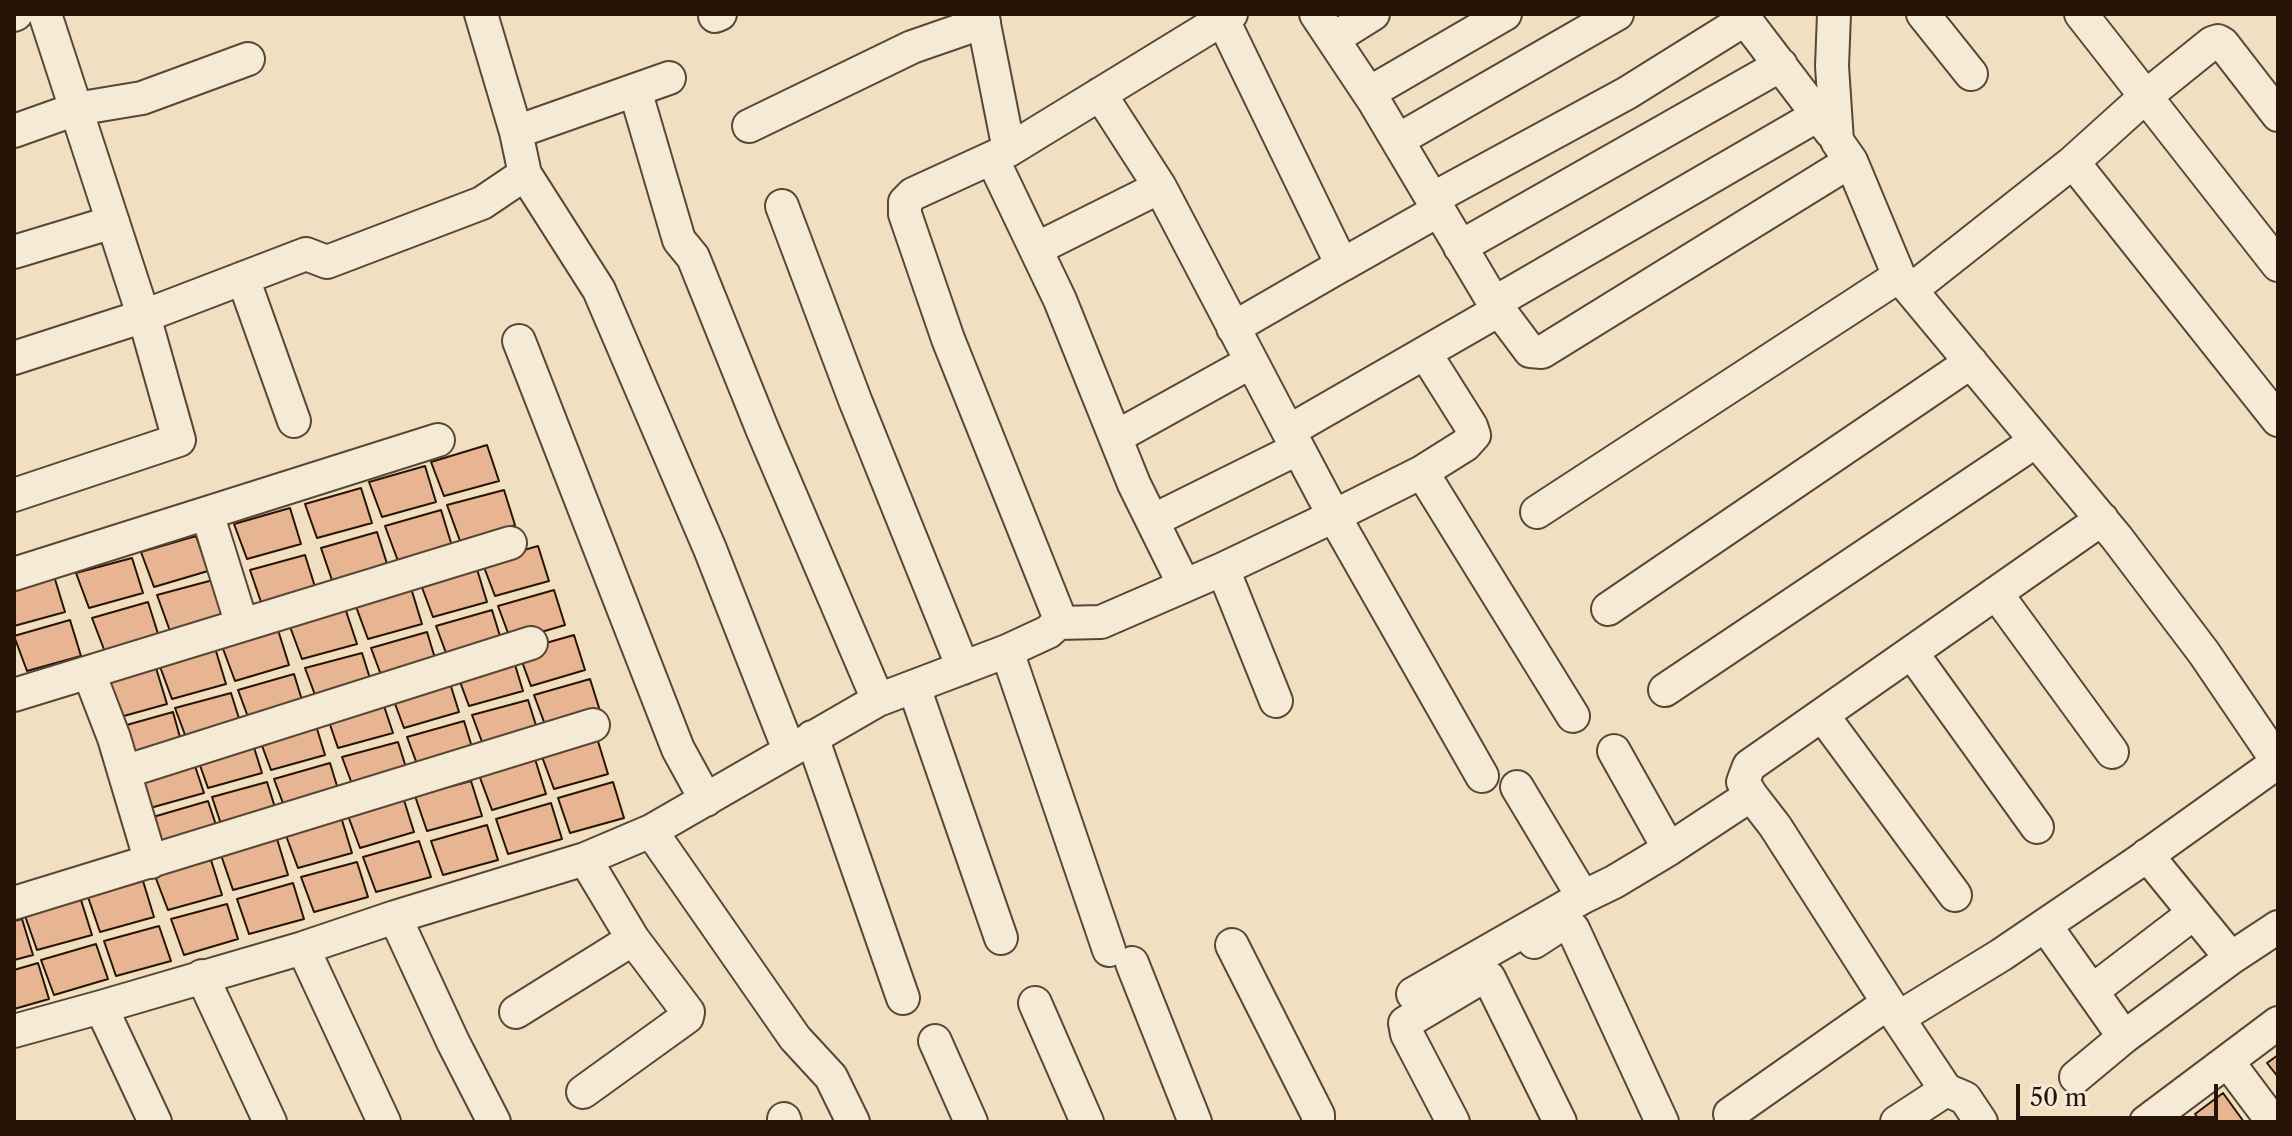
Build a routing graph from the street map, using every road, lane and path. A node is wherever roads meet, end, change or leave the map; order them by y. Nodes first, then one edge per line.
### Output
1 (45, 14) edge
2 (1373, 14) edge
3 (1505, 14) edge
4 (1617, 14) edge
5 (1834, 14) edge
6 (1923, 14) edge
7 (2081, 14) edge
8 (485, 16) edge
9 (1227, 17) edge
10 (1742, 17) edge
11 (983, 18) edge
12 (1325, 26) edge
13 (248, 59) dead end
14 (1781, 65) junction
15 (1971, 74) dead end
16 (669, 78) dead end
17 (635, 90) junction
18 (1369, 93) junction
19 (1100, 94) junction
20 (2145, 97) junction
21 (76, 109) junction
22 (1818, 115) junction
23 (2278, 115) edge
24 (749, 126) dead end
25 (14, 131) edge
26 (516, 132) junction
27 (1398, 140) junction
28 (1844, 151) junction
29 (1001, 154) junction
30 (2073, 162) junction
31 (525, 174) junction
32 (1160, 187) junction
33 (1436, 205) junction
34 (782, 206) dead end
35 (113, 222) junction
36 (1460, 247) junction
37 (1036, 249) junction
38 (14, 252) edge
39 (1342, 265) junction
40 (2278, 265) edge
41 (243, 278) junction
42 (1905, 283) junction
43 (1490, 310) junction
44 (144, 316) junction
45 (1233, 328) junction
46 (519, 341) dead end
47 (1425, 353) junction
48 (14, 358) edge
49 (1251, 362) junction
50 (1971, 362) junction
51 (2278, 420) edge
52 (294, 421) dead end
53 (1116, 437) junction
54 (438, 440) dead end
55 (1293, 441) junction
56 (2036, 441) junction
57 (1422, 472) junction
58 (14, 495) edge
59 (1537, 512) dead end
60 (207, 513) junction
61 (1334, 516) junction
62 (2102, 519) junction
63 (1154, 520) junction
64 (510, 543) dead end
65 (1223, 569) junction
66 (14, 574) edge
67 (1184, 585) junction
68 (1996, 593) junction
69 (1608, 609) dead end
70 (1058, 623) junction
71 (242, 625) junction
72 (531, 643) dead end
73 (1007, 651) junction
74 (1912, 653) junction
75 (963, 668) junction
76 (89, 673) junction
77 (914, 687) junction
78 (1665, 690) dead end
79 (14, 695) edge
80 (878, 700) junction
81 (1276, 701) dead end
82 (1573, 716) dead end
83 (1823, 716) junction
84 (593, 725) dead end
85 (800, 744) junction
86 (1614, 751) dead end
87 (2112, 752) dead end
88 (2278, 762) edge
89 (124, 772) junction
90 (1482, 776) dead end
91 (1517, 787) dead end
92 (1751, 795) junction
93 (706, 800) junction
94 (2037, 827) dead end
95 (651, 831) junction
96 (1669, 849) junction
97 (2147, 855) junction
98 (585, 859) junction
99 (151, 862) junction
100 (1955, 895) dead end
101 (1583, 897) junction
102 (14, 903) edge
103 (2194, 913) junction
104 (395, 917) junction
105 (2045, 925) junction
106 (2278, 927) edge
107 (1001, 938) dead end
108 (633, 939) junction
109 (1232, 945) dead end
110 (303, 948) junction
111 (2231, 958) junction
112 (202, 976) junction
113 (1484, 976) junction
114 (2092, 991) junction
115 (1413, 994) dead end
116 (903, 998) dead end
117 (1035, 1003) dead end
118 (101, 1007) junction
119 (1893, 1010) junction
120 (516, 1012) dead end
121 (2278, 1023) edge
122 (14, 1031) edge
123 (2124, 1037) junction
124 (935, 1041) dead end
125 (2228, 1062) junction
126 (2076, 1077) dead end
127 (1946, 1090) junction
128 (583, 1092) dead end
129 (1730, 1114) dead end
130 (155, 1122) edge
131 (270, 1122) edge
132 (384, 1122) edge
133 (494, 1122) edge
134 (853, 1122) edge
135 (971, 1122) edge
136 (1087, 1122) edge
137 (1195, 1122) edge
138 (1318, 1122) edge
139 (1453, 1122) edge
140 (1560, 1122) edge
141 (1662, 1122) edge
142 (1897, 1122) edge
143 (1981, 1122) edge
144 (2146, 1122) edge
145 (2273, 1122) edge

1 - 21 street
2 - 12 street
3 - 18 street
4 - 27 street
5 - 28 street
6 - 15 street
7 - 20 street
8 - 26 street
9 - 19 street
9 - 39 street
10 - 14 street
10 - 33 street
11 - 24 street
11 - 29 street
12 - 18 street
13 - 21 street
14 - 22 street
14 - 36 street
16 - 17 street
17 - 26 street
17 - 80 street
18 - 27 street
19 - 29 street
19 - 32 street
20 - 23 street
20 - 30 street
20 - 40 street
21 - 25 street
21 - 35 street
22 - 28 street
22 - 43 street
26 - 31 street
27 - 33 street
28 - 42 street
28 - 43 street
29 - 37 street
29 - 70 street
30 - 42 street
30 - 51 street
31 - 41 street
31 - 85 street
32 - 37 street
32 - 45 street
33 - 36 street
33 - 39 street
34 - 75 street
35 - 38 street
35 - 44 street
36 - 43 street
37 - 53 street
39 - 45 street
41 - 44 street
41 - 52 street
42 - 50 street
42 - 59 street
43 - 47 street
44 - 48 street
44 - 58 street
45 - 49 street
46 - 93 street
47 - 55 street
47 - 57 street
49 - 53 street
49 - 55 street
50 - 56 street
50 - 69 street
53 - 63 street
54 - 60 street
55 - 61 street
55 - 63 street
56 - 62 street
56 - 78 street
57 - 61 street
57 - 82 street
60 - 66 street
60 - 71 street
61 - 65 street
61 - 90 street
62 - 68 street
62 - 88 street
63 - 67 street
64 - 71 street
65 - 67 street
65 - 81 street
67 - 70 street
68 - 74 street
68 - 87 street
70 - 73 street
71 - 76 street
72 - 89 street
73 - 75 street
73 - 137 street
74 - 83 street
74 - 94 street
75 - 77 street
76 - 79 street
76 - 89 street
77 - 80 street
77 - 107 street
80 - 85 street
83 - 92 street
83 - 100 street
84 - 99 street
85 - 93 street
85 - 116 street
86 - 96 street
88 - 97 street
89 - 99 street
91 - 101 street
92 - 96 street
92 - 119 street
93 - 95 street
95 - 98 street
95 - 134 street
96 - 101 street
97 - 103 street
97 - 105 street
98 - 104 street
98 - 108 street
99 - 102 street
101 - 115 street
103 - 111 street
103 - 114 street
104 - 110 street
104 - 133 street
105 - 114 street
105 - 119 street
106 - 111 street
108 - 120 street
108 - 128 street
109 - 138 street
110 - 112 street
110 - 132 street
111 - 123 street
112 - 118 street
112 - 131 street
113 - 139 street
113 - 140 street
113 - 141 street
114 - 123 street
117 - 136 street
118 - 122 street
118 - 130 street
119 - 127 street
119 - 129 street
121 - 125 street
123 - 126 street
124 - 135 street
125 - 144 street
125 - 145 street
127 - 142 street
127 - 143 street

